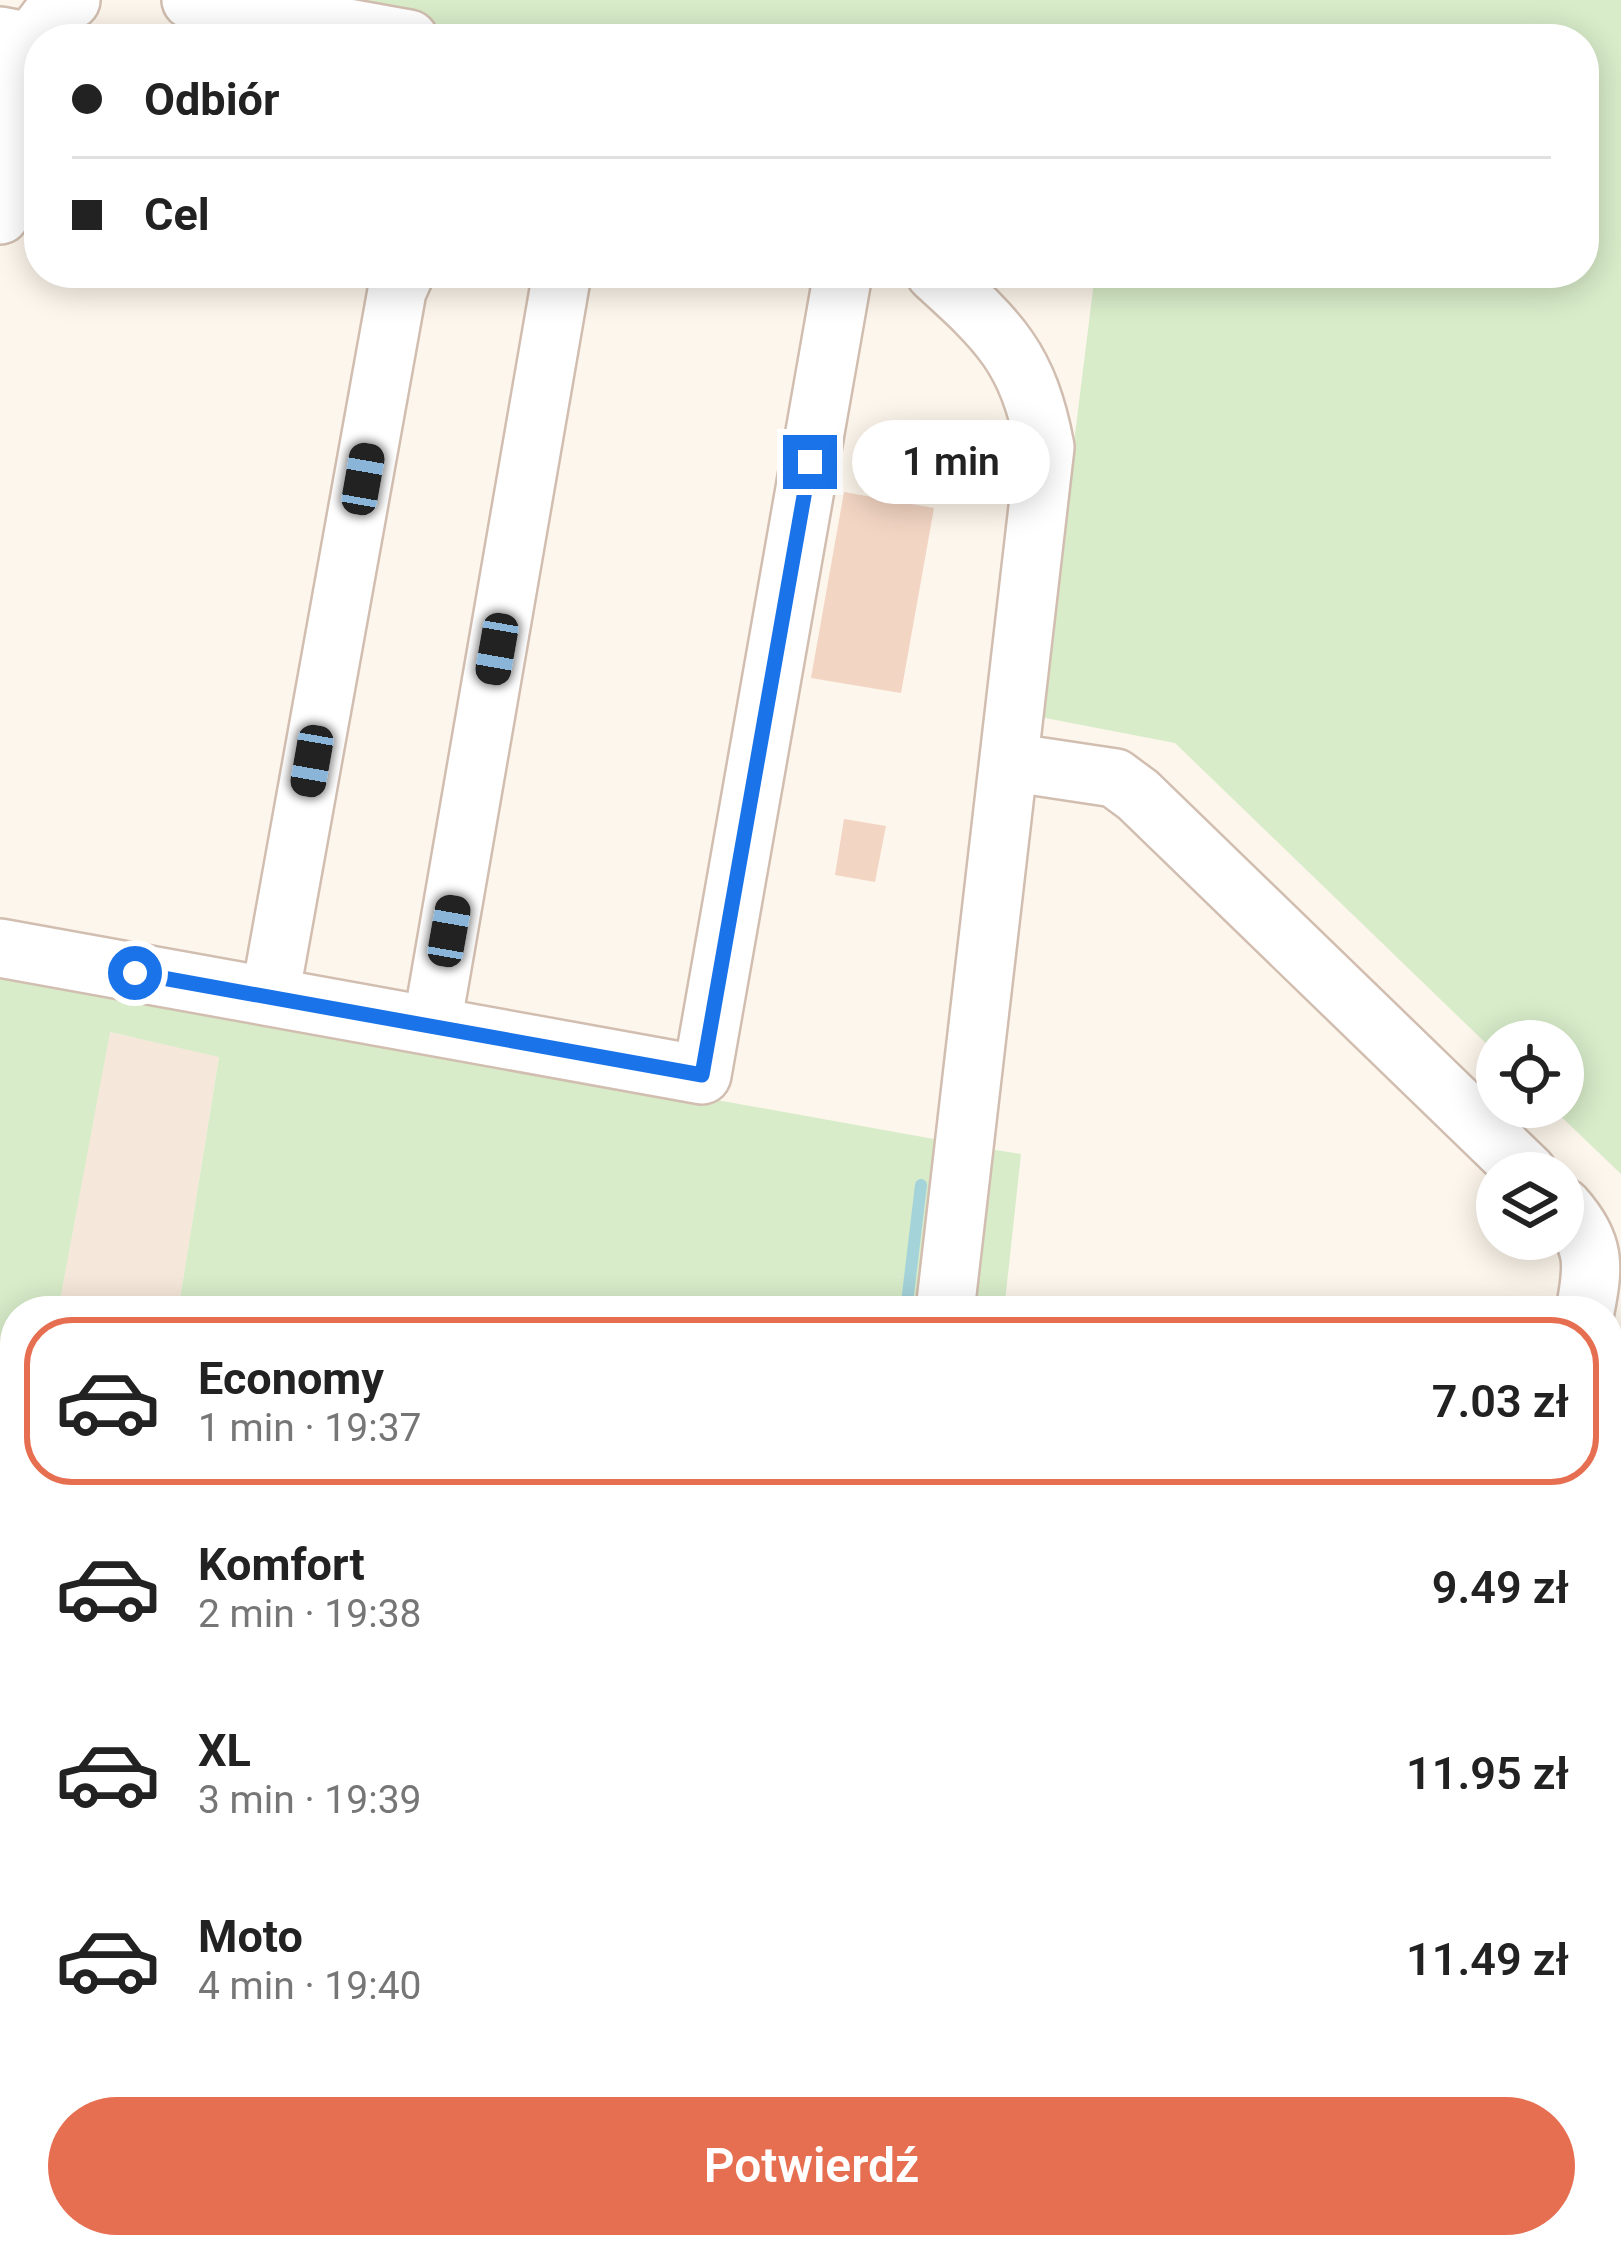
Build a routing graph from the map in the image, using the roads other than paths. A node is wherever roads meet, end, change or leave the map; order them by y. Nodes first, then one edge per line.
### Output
1 (71, 0) edge
2 (191, 0) edge
3 (35, 24) edge
4 (325, 24) edge
5 (15, 39) edge
6 (0, 214) edge
7 (398, 288) edge
8 (559, 288) edge
9 (840, 288) edge
10 (951, 288) edge
11 (1009, 762) junction
12 (0, 948) edge
13 (270, 997) junction
14 (432, 1024) junction
15 (1506, 1152) edge
16 (1584, 1235) edge
17 (947, 1296) edge
18 (1587, 1296) edge

1 - 3 street
2 - 4 street
5 - 6 street
7 - 13 street
8 - 14 street
9 - 14 street
10 - 11 street
11 - 15 street
11 - 17 street
12 - 13 street
13 - 14 street
16 - 18 street

